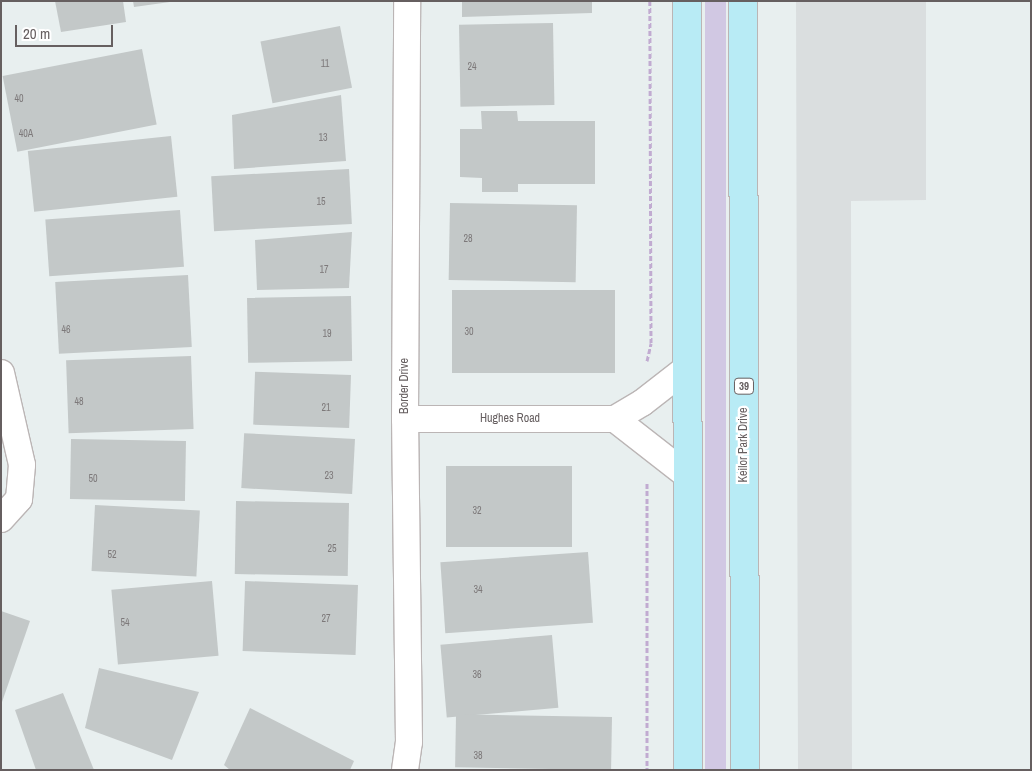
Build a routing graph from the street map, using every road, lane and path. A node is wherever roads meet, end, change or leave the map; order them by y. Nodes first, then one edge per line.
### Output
1 (407, 1) edge
2 (650, 1) edge
3 (687, 1) edge
4 (743, 1) edge
5 (687, 368) junction
6 (645, 370) dead end
7 (1, 373) edge
8 (405, 419) junction
9 (615, 419) junction
10 (687, 475) junction
11 (647, 481) dead end
12 (1, 519) edge
13 (405, 770) edge
14 (647, 770) edge
15 (688, 770) edge
16 (745, 770) edge

1 - 8 street, Border Drive
2 - 6 path
3 - 5 main road
4 - 16 main road, Keilor Park Drive / 39
5 - 9 street
5 - 10 main road
7 - 12 street
8 - 9 street, Hughes Road
8 - 13 street, Border Drive
9 - 10 street
10 - 15 main road
11 - 14 path

